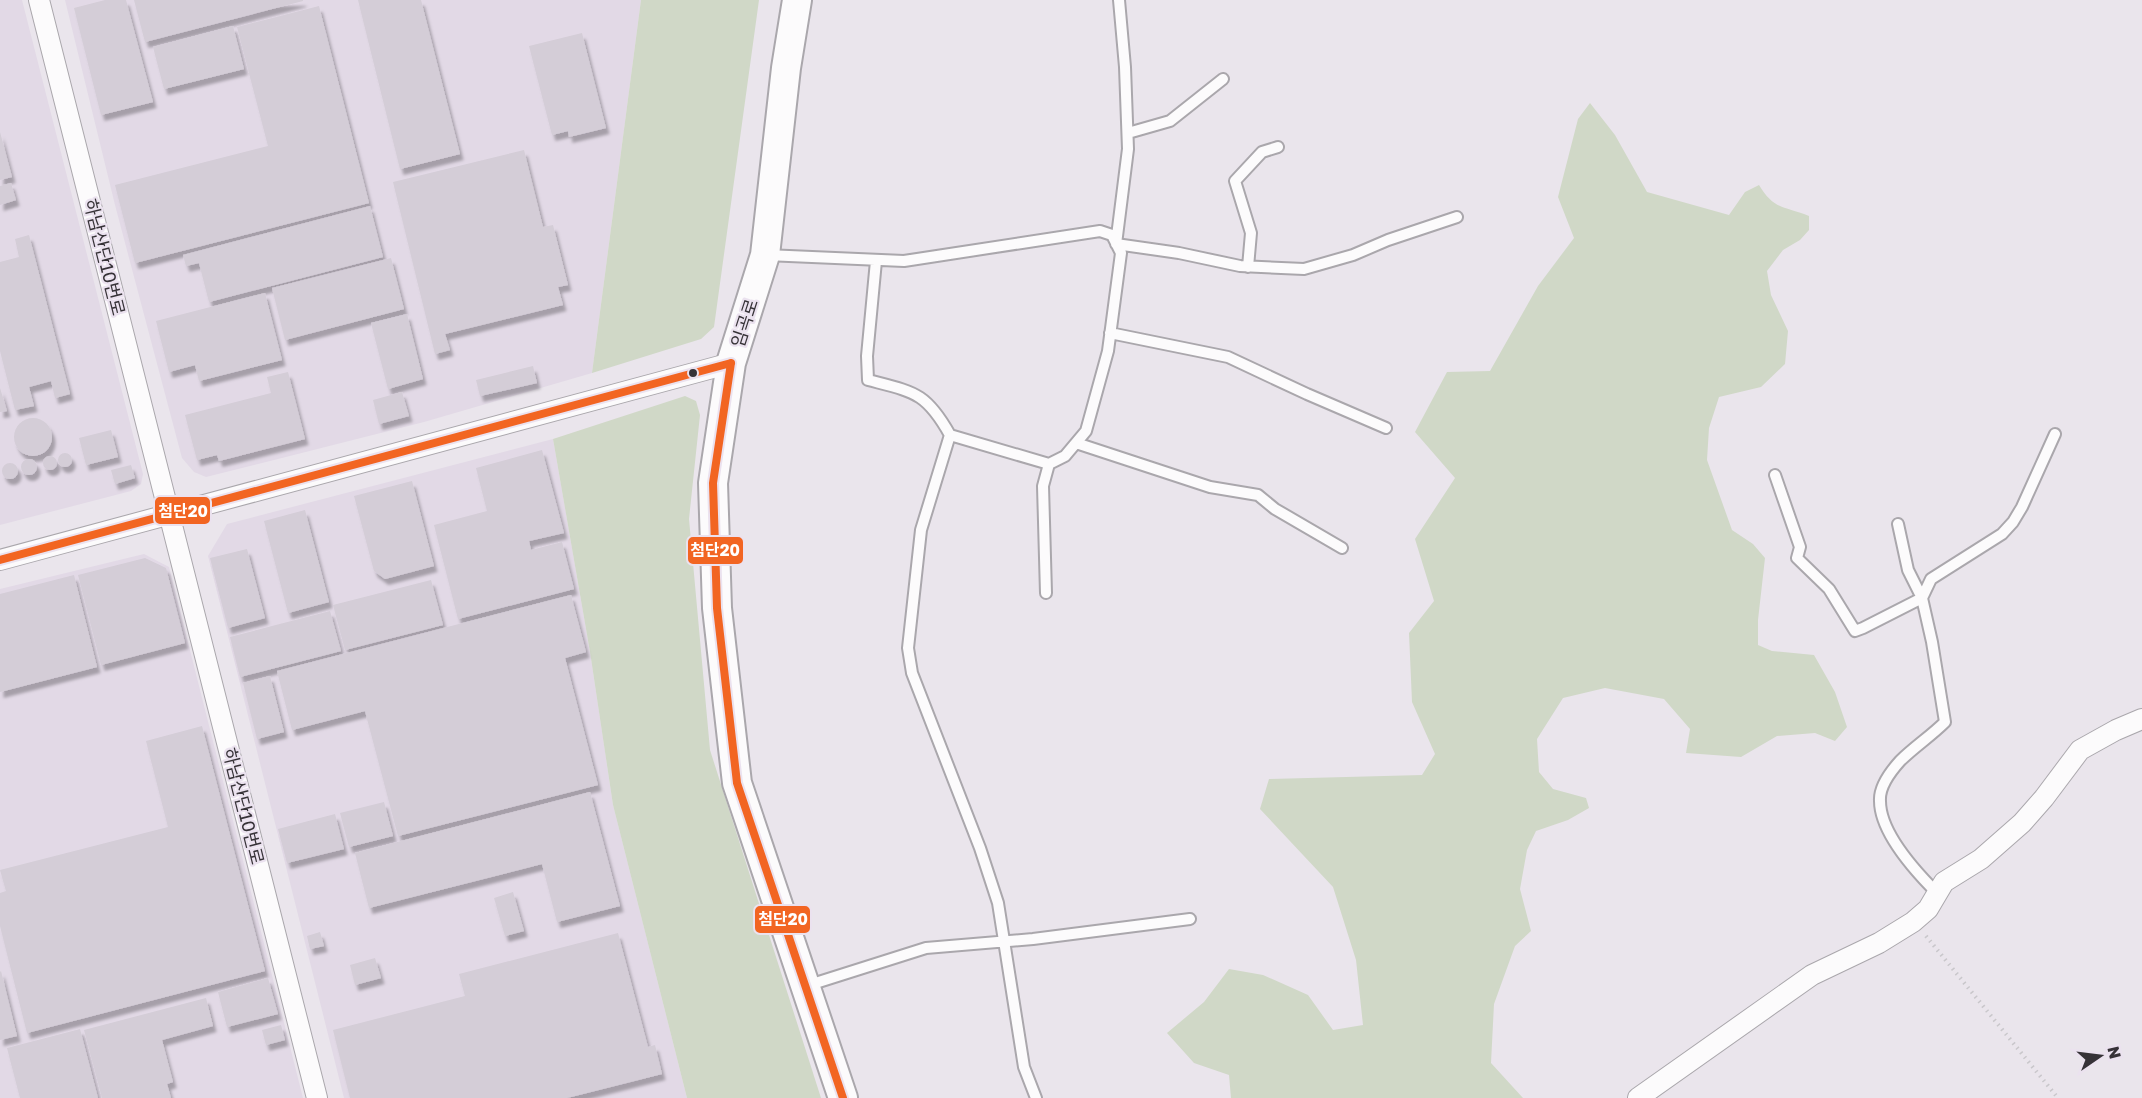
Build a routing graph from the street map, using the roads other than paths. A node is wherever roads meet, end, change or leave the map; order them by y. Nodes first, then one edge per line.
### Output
1 (39, 0) edge
2 (797, 0) edge
3 (1119, 0) edge
4 (1223, 78) dead end
5 (1128, 133) junction
6 (1278, 147) dead end
7 (1457, 218) dead end
8 (1116, 244) junction
9 (765, 255) junction
10 (876, 261) junction
11 (1248, 267) junction
12 (1110, 333) junction
13 (731, 363) junction
14 (1386, 428) dead end
15 (2055, 434) dead end
16 (950, 435) junction
17 (1076, 443) junction
18 (1049, 464) junction
19 (1775, 475) dead end
20 (170, 515) junction
21 (1898, 524) dead end
22 (1342, 548) dead end
23 (0, 560) edge
24 (1046, 593) dead end
25 (1922, 598) junction
26 (2142, 719) edge
27 (1937, 893) junction
28 (1191, 919) dead end
29 (1005, 941) junction
30 (805, 986) junction
31 (317, 1098) edge
32 (843, 1098) edge
33 (1036, 1098) edge
34 (1638, 1098) edge

1 - 20 street, 하남산단10번로
2 - 9 main road, 임곡로
3 - 5 lane
4 - 5 lane
5 - 8 lane
6 - 11 lane
7 - 11 lane
8 - 10 lane
8 - 11 lane
8 - 12 lane
9 - 10 lane
9 - 13 main road, 임곡로
10 - 16 lane
12 - 14 lane
12 - 17 lane
13 - 20 street
13 - 30 main road, 임곡로
15 - 25 lane
16 - 18 lane
16 - 29 lane
17 - 18 lane
17 - 22 lane
18 - 24 lane
19 - 25 lane
20 - 23 street
20 - 31 street, 하남산단10번로
21 - 25 lane
25 - 27 lane
26 - 27 street
27 - 34 street
28 - 29 lane
29 - 30 lane
29 - 33 lane
30 - 32 main road, 임곡로

